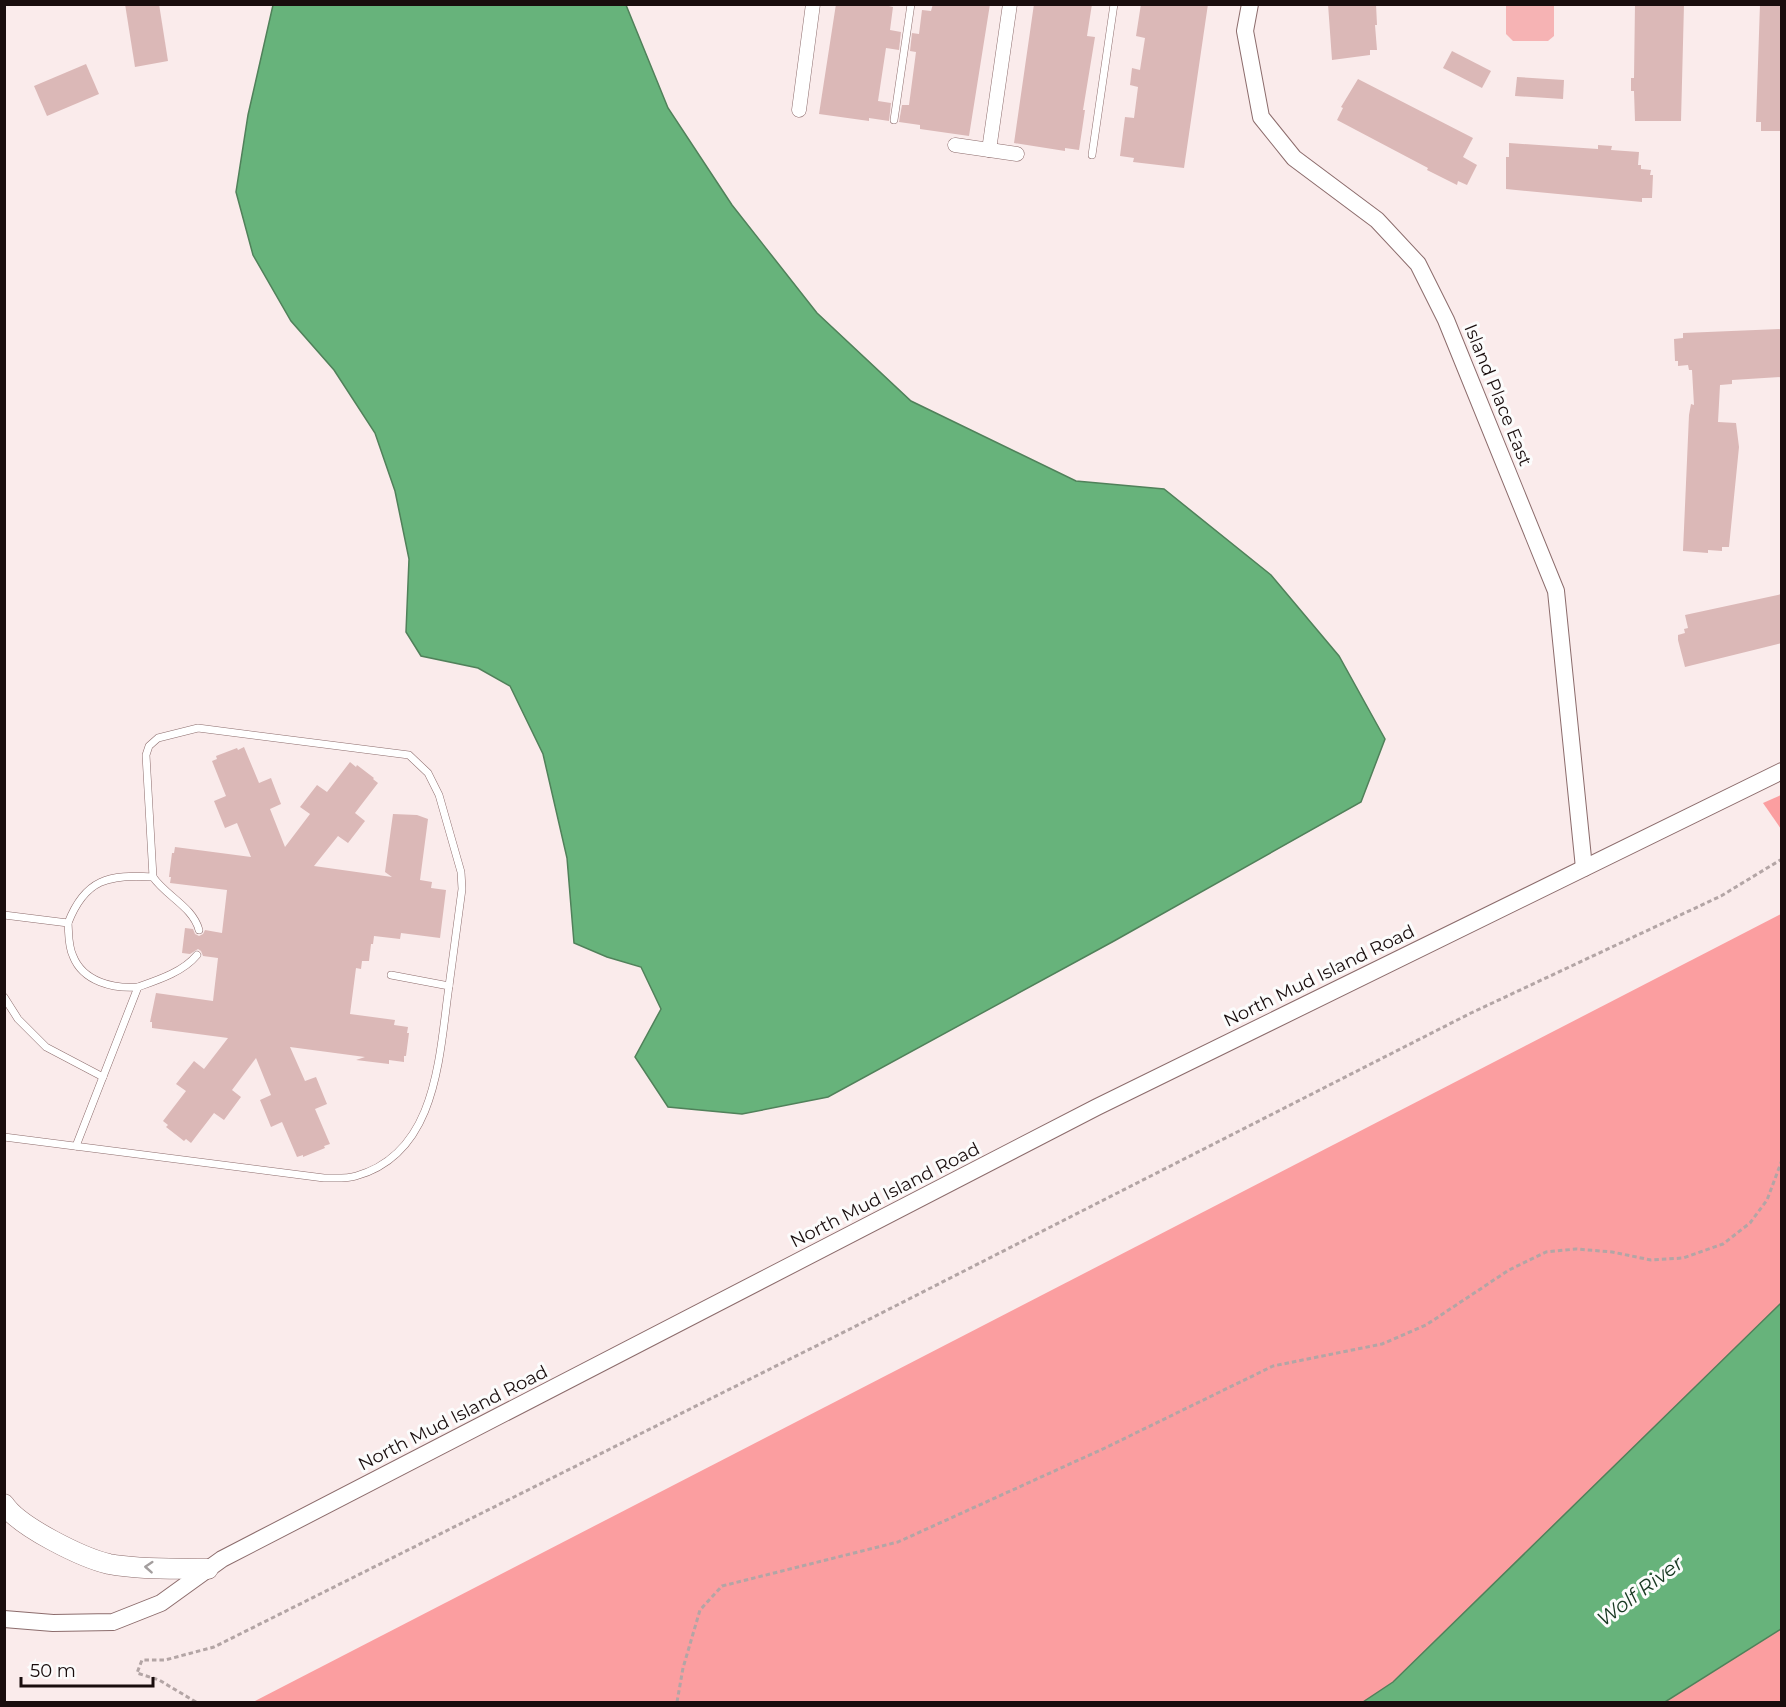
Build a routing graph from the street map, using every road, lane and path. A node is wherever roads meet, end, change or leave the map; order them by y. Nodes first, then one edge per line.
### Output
1 (813, 4) edge
2 (912, 4) edge
3 (1010, 4) edge
4 (1114, 4) edge
5 (1250, 4) edge
6 (799, 110) dead end
7 (894, 120) dead end
8 (955, 145) dead end
9 (989, 150) junction
10 (1017, 153) dead end
11 (1092, 154) dead end
12 (1782, 771) edge
13 (1782, 859) edge
14 (1584, 868) junction
15 (153, 877) junction
16 (4, 915) edge
17 (68, 923) junction
18 (199, 930) dead end
19 (197, 955) dead end
20 (391, 975) dead end
21 (449, 986) junction
22 (138, 987) junction
23 (4, 997) edge
24 (103, 1077) junction
25 (4, 1137) edge
26 (76, 1146) junction
27 (1782, 1160) edge
28 (4, 1504) edge
29 (208, 1569) junction
30 (4, 1619) edge
31 (196, 1702) edge
32 (677, 1702) edge

1 - 6 street
2 - 7 lane
3 - 9 street
4 - 11 lane
5 - 14 street, Island Place East
8 - 9 street
9 - 10 street
12 - 14 street, North Mud Island Road
13 - 31 path
14 - 29 street, North Mud Island Road
15 - 17 lane
15 - 18 lane
15 - 21 lane
16 - 17 lane
17 - 22 lane
19 - 22 lane
20 - 21 lane
21 - 26 lane
22 - 24 lane
23 - 24 lane
24 - 26 lane
25 - 26 lane
27 - 32 path
29 -> 28 main road
29 - 30 street, North Mud Island Road

